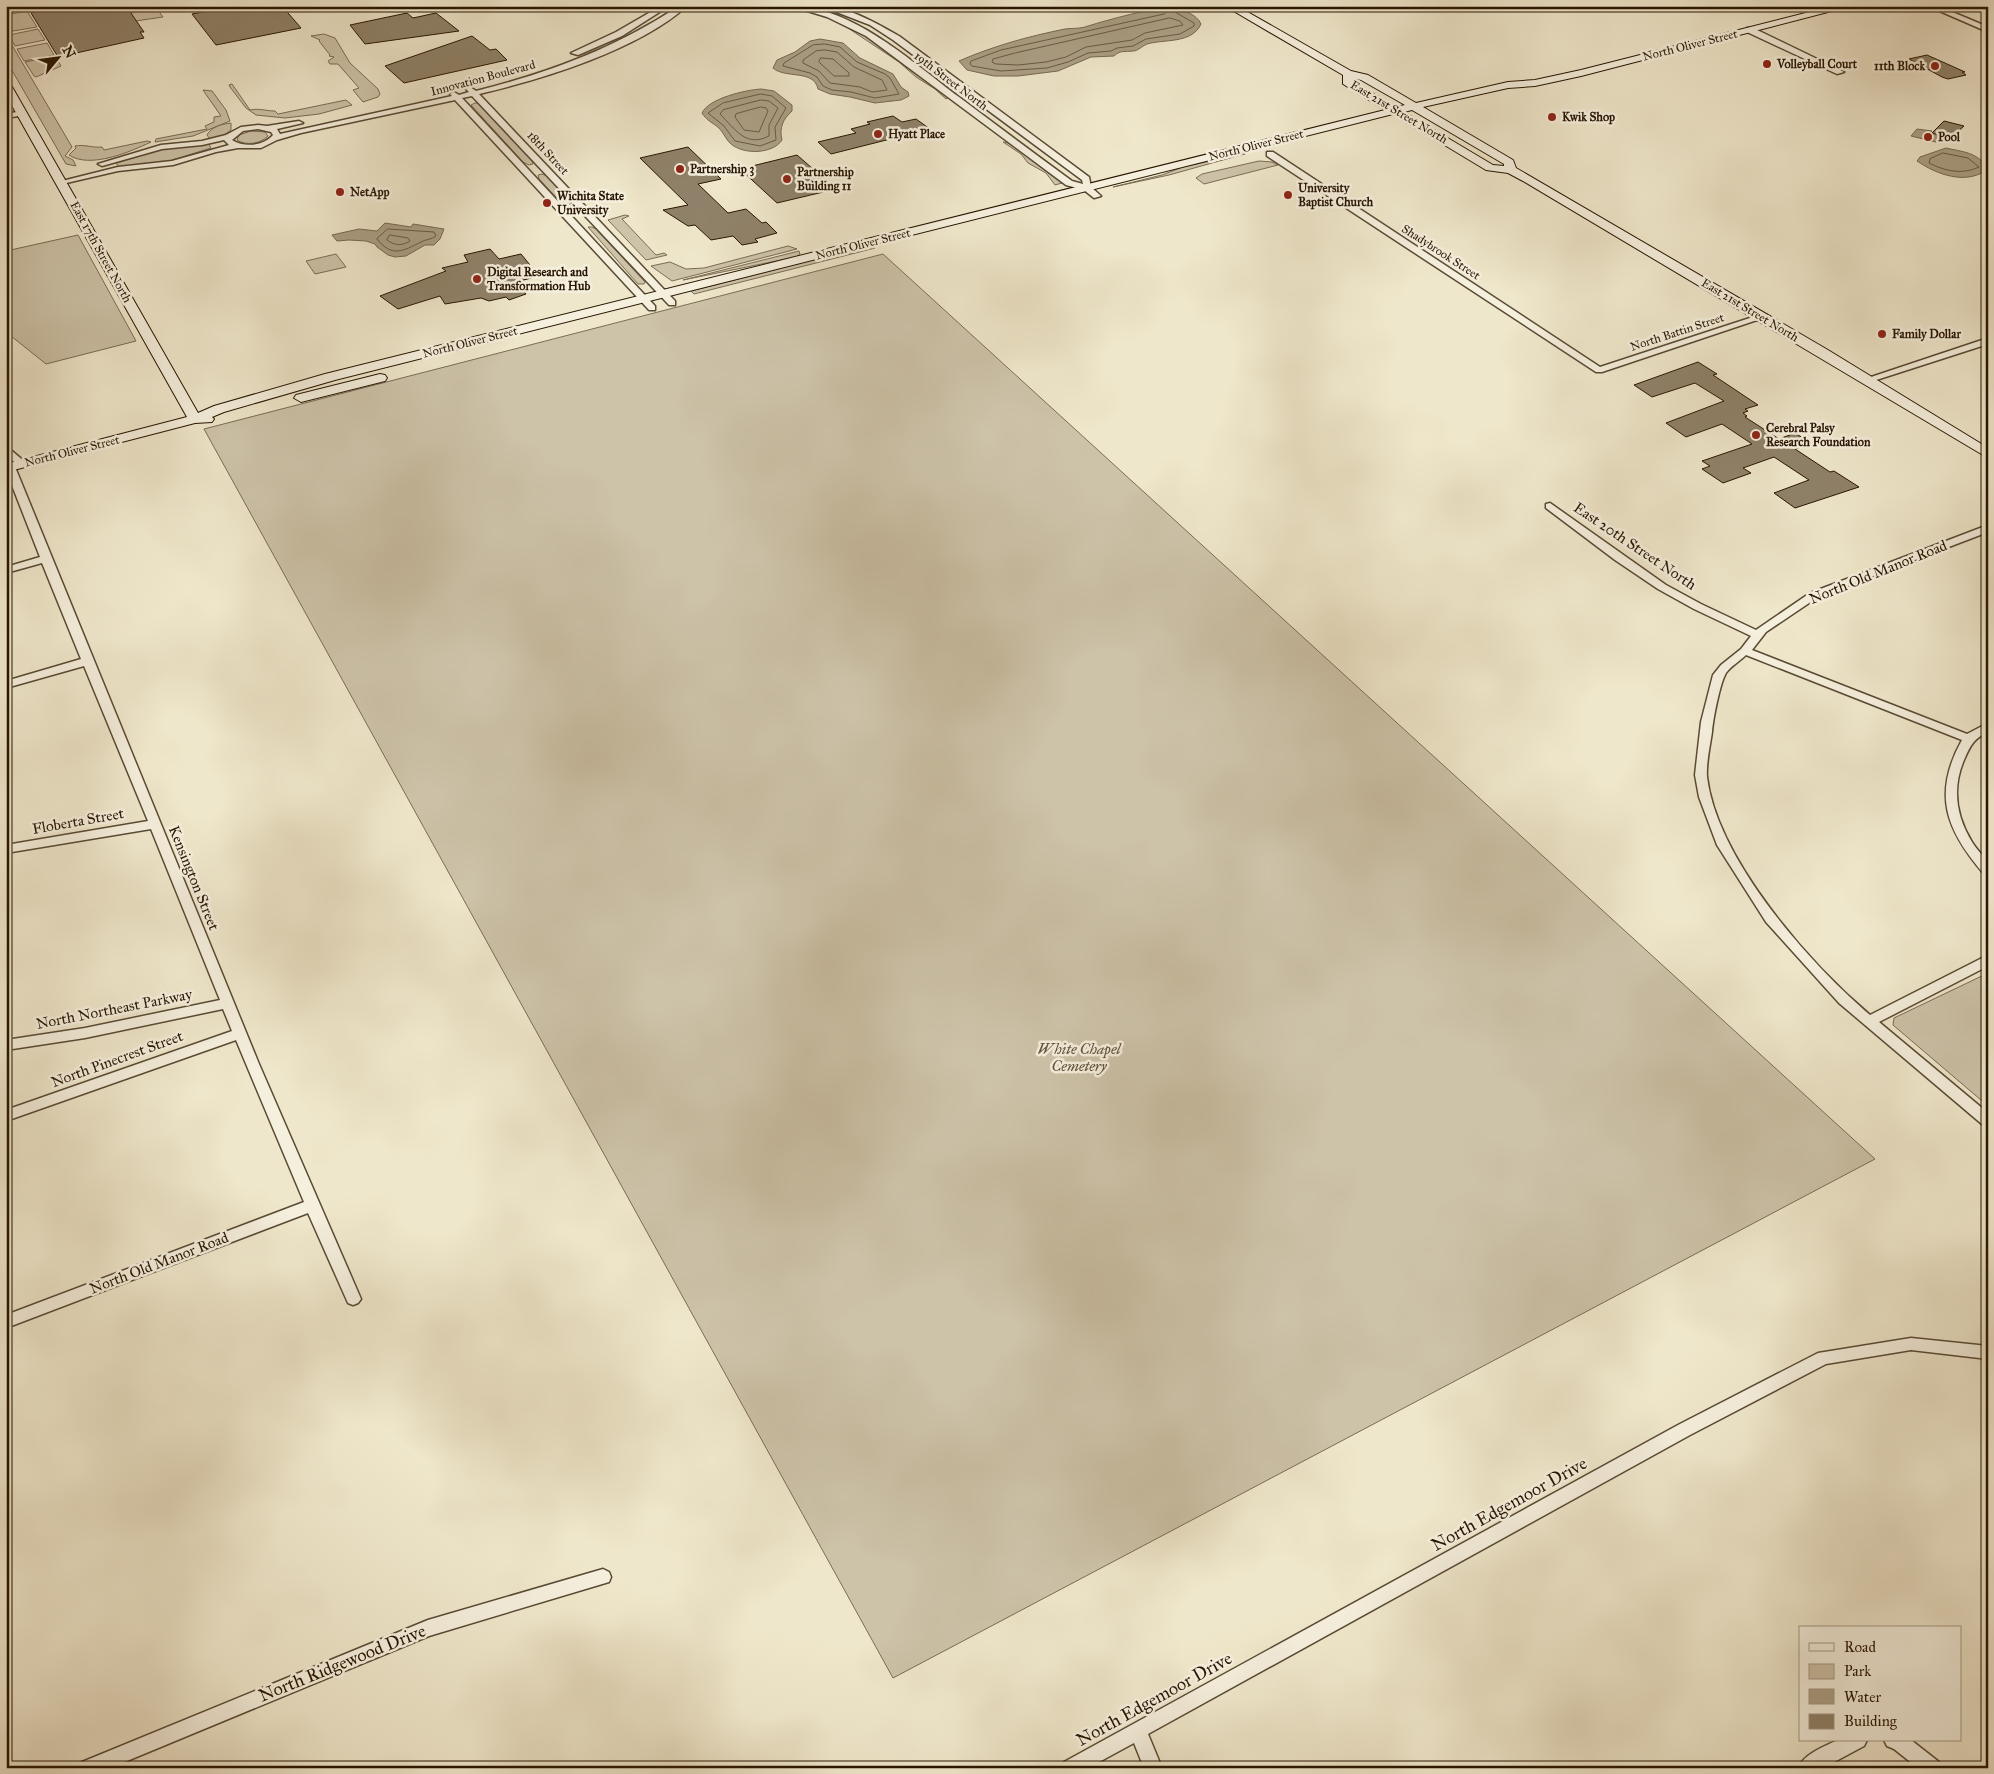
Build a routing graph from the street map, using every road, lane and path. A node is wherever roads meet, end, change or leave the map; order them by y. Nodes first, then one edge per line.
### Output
1 (666, 6) edge
2 (684, 6) edge
3 (794, 6) edge
4 (824, 6) edge
5 (1846, 6) edge
6 (1931, 6) edge
7 (1237, 7) edge
8 (1750, 30) junction
9 (1988, 30) edge
10 (567, 56) dead end
11 (528, 70) dead end
12 (1840, 72) dead end
13 (1348, 74) junction
14 (1535, 84) junction
15 (6, 85) edge
16 (467, 87) junction
17 (450, 91) junction
18 (475, 93) junction
19 (458, 97) junction
20 (1415, 107) junction
21 (1396, 111) junction
22 (22, 113) junction
23 (1429, 115) junction
24 (6, 116) edge
25 (1410, 119) junction
26 (269, 128) junction
27 (229, 136) junction
28 (276, 138) junction
29 (238, 146) junction
30 (1270, 154) junction
31 (1511, 170) junction
32 (59, 178) junction
33 (1087, 188) junction
34 (1097, 196) junction
35 (663, 294) junction
36 (644, 299) junction
37 (672, 303) junction
38 (652, 308) junction
39 (1762, 318) junction
40 (1988, 341) edge
41 (458, 358) dead end
42 (1599, 370) joint
43 (392, 374) dead end
44 (1867, 380) junction
45 (195, 420) junction
46 (6, 449) edge
47 (1988, 454) edge
48 (13, 466) edge
49 (1550, 506) dead end
50 (1988, 528) edge
51 (46, 559) junction
52 (6, 570) edge
53 (1758, 635) junction
54 (1745, 651) junction
55 (88, 661) junction
56 (6, 685) edge
57 (1988, 727) edge
58 (1969, 739) junction
59 (155, 824) junction
60 (6, 849) edge
61 (1988, 871) edge
62 (1988, 960) edge
63 (228, 1003) junction
64 (1869, 1021) junction
65 (240, 1033) junction
66 (6, 1045) edge
67 (6, 1116) edge
68 (1988, 1121) edge
69 (312, 1205) junction
70 (353, 1299) dead end
71 (6, 1322) edge
72 (1988, 1353) edge
73 (603, 1577) dead end
74 (1138, 1731) junction
75 (1854, 1742) edge
76 (1899, 1742) edge
77 (88, 1768) edge
78 (1070, 1768) edge
79 (1153, 1768) edge
80 (1807, 1768) edge
81 (1932, 1768) edge

1 - 10 street
2 - 18 street, Innovation Boulevard
3 - 33 street, 19th Street North
4 - 33 street, 19th Street North
5 - 8 main road, North Oliver Street
6 - 9 street
7 - 13 main road, East 21st Street North
8 - 12 street
8 - 14 main road, North Oliver Street
11 - 16 street, Innovation Boulevard
13 - 20 main road, East 21st Street North
13 - 21 main road, East 21st Street North
14 - 20 main road, North Oliver Street
14 - 23 main road, North Oliver Street
15 - 22 main road, East 17th Street North
16 - 17 street, Innovation Boulevard
16 - 18 street, 18th Street
17 - 19 street, 18th Street
17 - 26 street, Innovation Boulevard
18 - 19 street, Innovation Boulevard
18 - 35 street, 18th Street
19 - 28 street, Innovation Boulevard
19 - 36 street, 18th Street
20 - 21 main road, North Oliver Street
20 - 23 main road, East 21st Street North
21 - 25 main road, East 21st Street North
21 - 33 main road, North Oliver Street
22 - 24 street
22 - 32 main road, East 17th Street North
23 - 25 main road, North Oliver Street
23 - 31 main road, East 21st Street North
25 - 30 main road, North Oliver Street
25 - 31 main road, East 21st Street North
26 - 27 street, Innovation Boulevard
26 - 28 street
27 - 29 street
27 - 32 street, Innovation Boulevard
28 - 29 street, Innovation Boulevard
29 - 32 street, Innovation Boulevard
30 - 34 main road, North Oliver Street
30 - 42 street, Shadybrook Street
31 - 39 main road, East 21st Street North
32 - 45 main road, East 17th Street North
33 - 34 street, 19th Street North
33 - 35 main road, North Oliver Street
34 - 37 main road, North Oliver Street
35 - 36 main road, North Oliver Street
35 - 37 street, 18th Street
36 - 38 street, 18th Street
36 - 45 main road, North Oliver Street
37 - 38 main road, North Oliver Street
38 - 41 main road, North Oliver Street
39 - 42 street, North Battin Street
39 - 44 main road, East 21st Street North
40 - 44 street
43 - 45 main road, North Oliver Street
44 - 47 main road, East 21st Street North
45 - 48 main road, North Oliver Street
46 - 48 street
48 - 51 street, Kensington Street
49 - 53 street, East 20th Street North
50 - 53 street, North Old Manor Road
51 - 52 street
51 - 55 street, Kensington Street
53 - 54 street, North Old Manor Road
54 - 58 street
54 - 64 street, North Old Manor Road
55 - 56 street
55 - 59 street, Kensington Street
57 - 58 street
58 - 61 street
59 - 60 street, Floberta Street
59 - 63 street, Kensington Street
62 - 64 street
63 - 65 street, Kensington Street
63 - 66 street, North Northeast Parkway
64 - 68 street, North Old Manor Road
65 - 67 street, North Pinecrest Street
65 - 69 street, Kensington Street
69 - 70 street, Kensington Street
69 - 71 street, North Old Manor Road
72 - 74 street, North Edgemoor Drive
73 - 77 street, North Ridgewood Drive
74 - 78 street, North Edgemoor Drive
74 - 79 street
75 - 80 street
76 - 81 street

